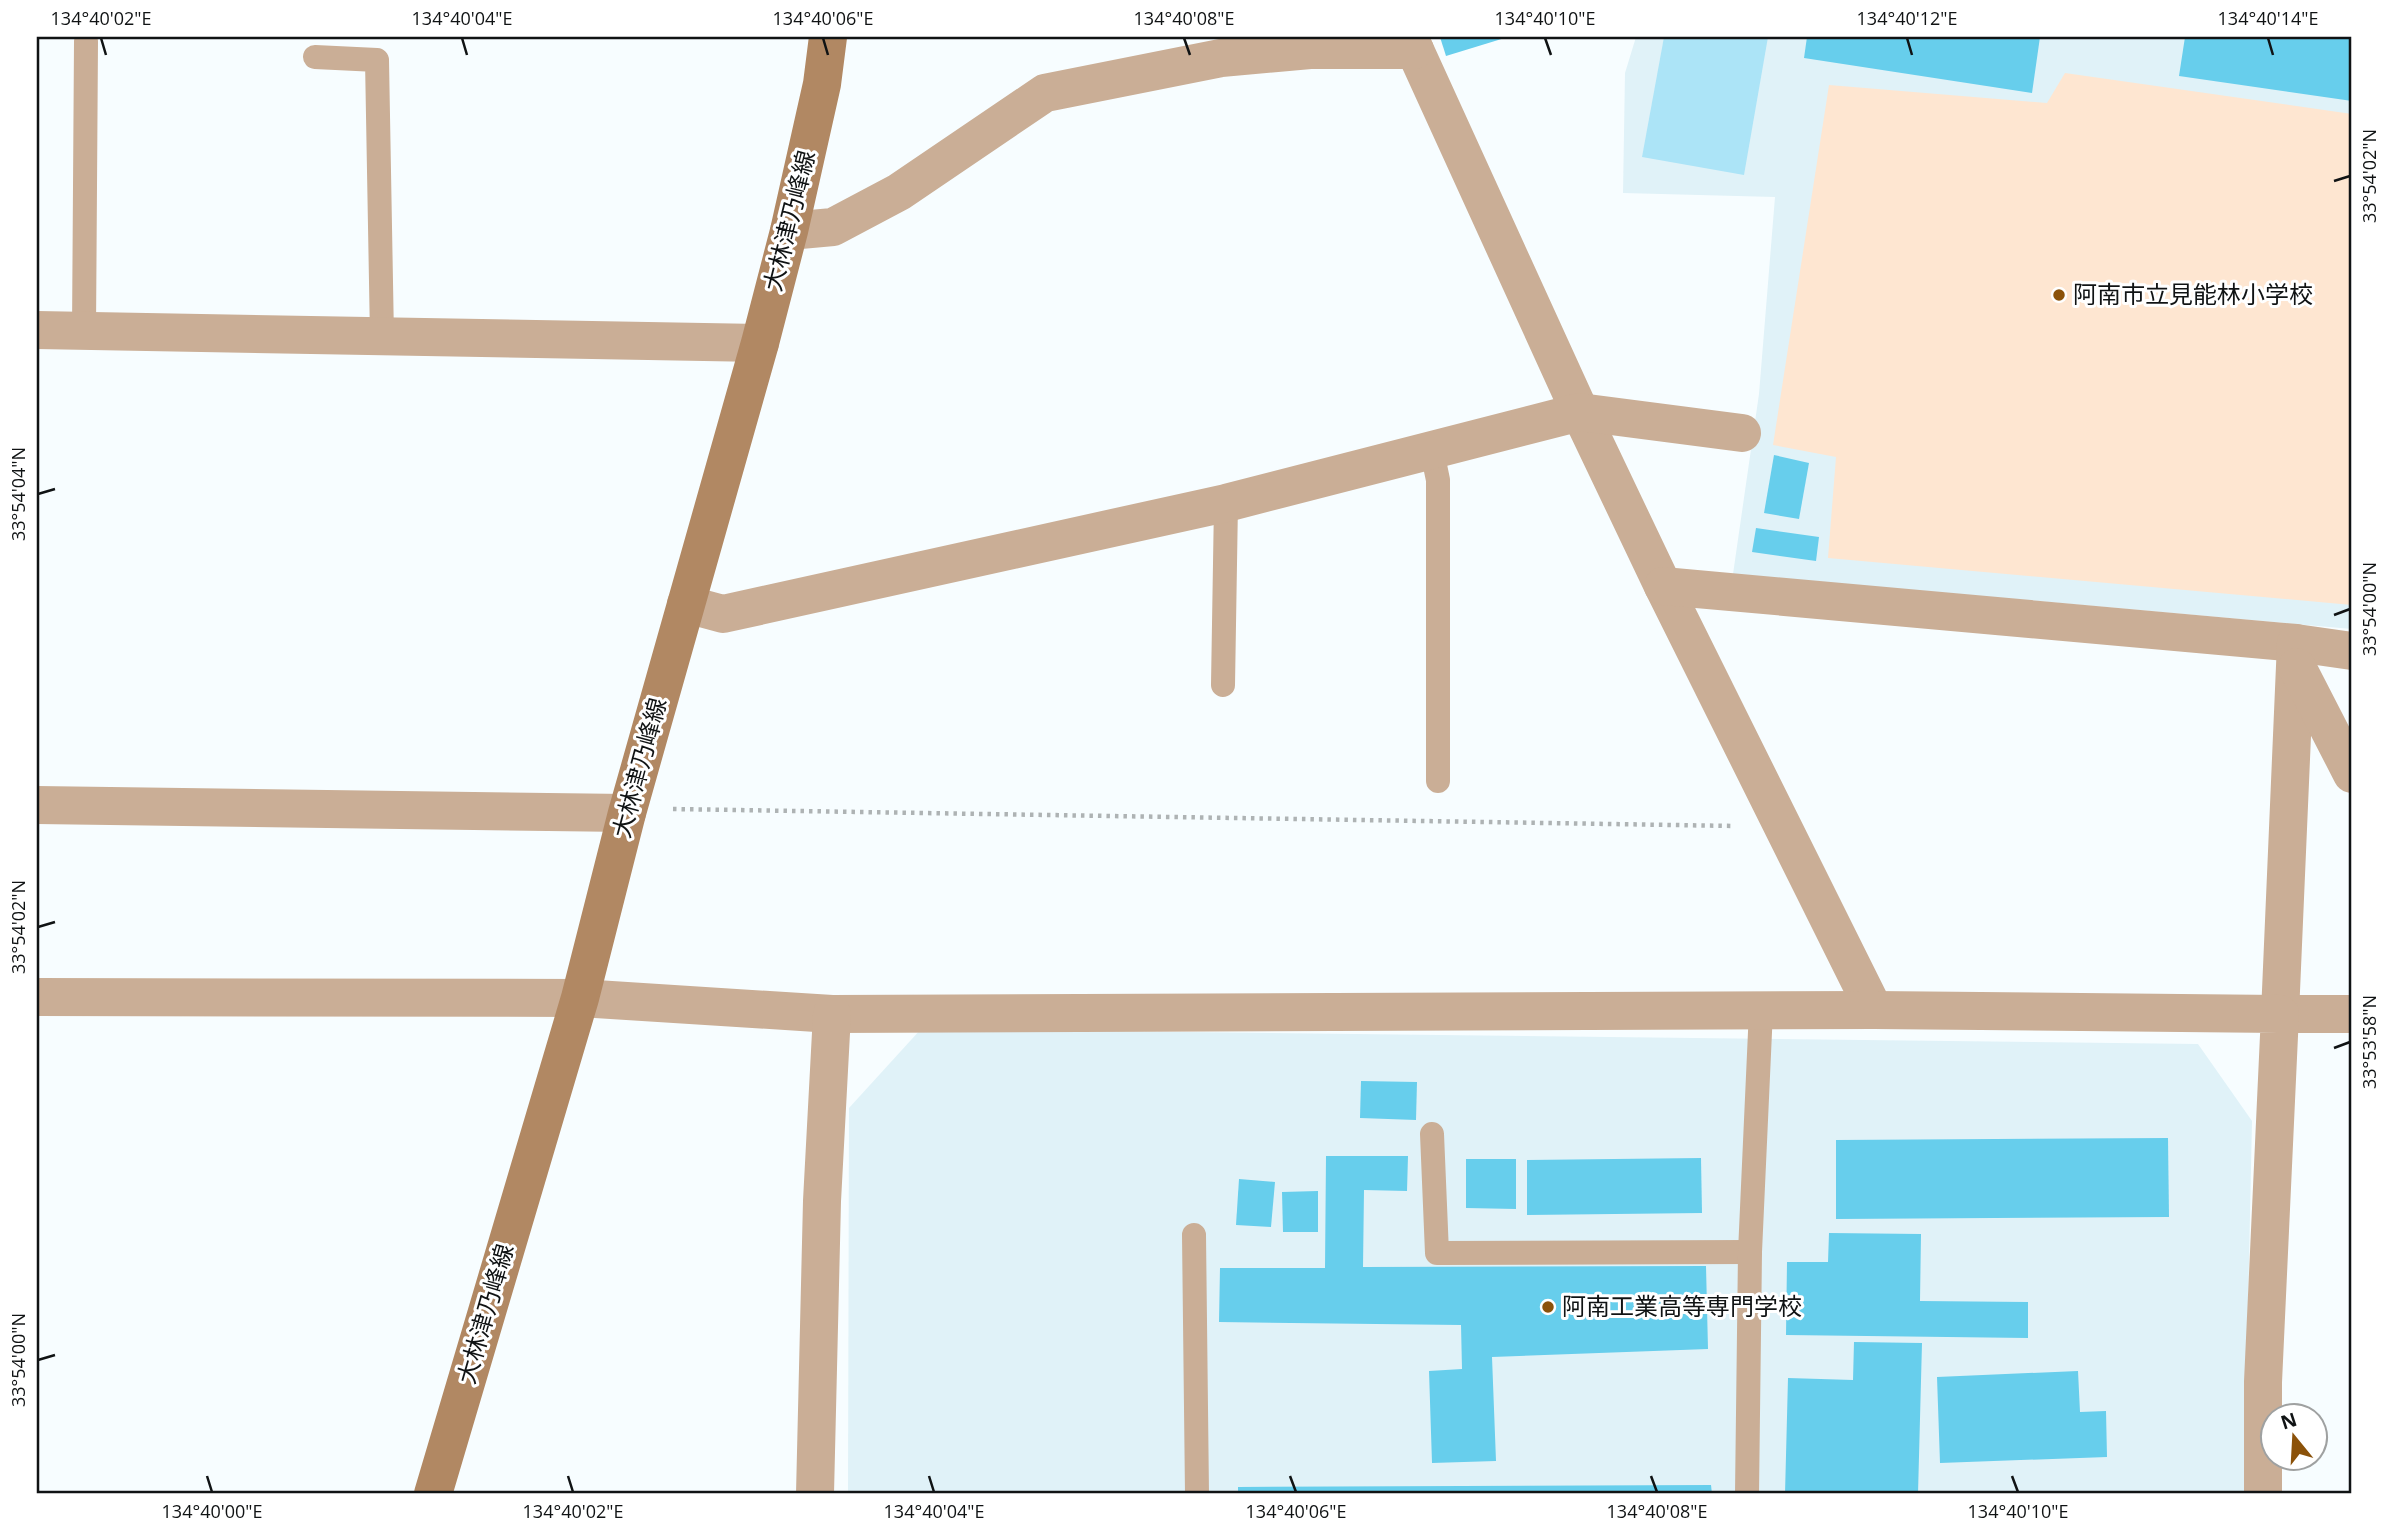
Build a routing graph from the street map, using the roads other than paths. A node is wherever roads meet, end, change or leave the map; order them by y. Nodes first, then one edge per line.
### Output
1 (828, 37) edge
2 (86, 42) dead end
3 (1412, 43) edge
4 (315, 57) dead end
5 (789, 232) junction
6 (37, 330) edge
7 (84, 331) junction
8 (382, 337) junction
9 (760, 343) junction
10 (1580, 412) junction
11 (1742, 433) dead end
12 (1432, 451) junction
13 (1226, 503) junction
14 (1663, 586) junction
15 (686, 604) junction
16 (2352, 651) edge
17 (2296, 654) junction
18 (1223, 685) dead end
19 (2352, 774) edge
20 (1438, 781) dead end
21 (37, 805) edge
22 (627, 813) junction
23 (37, 997) edge
24 (579, 998) junction
25 (1761, 1010) junction
26 (1874, 1010) junction
27 (832, 1014) junction
28 (2280, 1014) junction
29 (2352, 1014) edge
30 (1432, 1134) dead end
31 (1194, 1235) dead end
32 (1750, 1252) junction
33 (433, 1494) edge
34 (815, 1494) edge
35 (1197, 1494) edge
36 (1747, 1494) edge
37 (2263, 1494) edge

1 - 5 main road, 大林津乃峰線
2 - 7 lane
3 - 5 street
3 - 10 street
4 - 8 lane
5 - 9 main road, 大林津乃峰線
6 - 7 street
7 - 8 street
8 - 9 street
9 - 15 main road, 大林津乃峰線
10 - 11 street
10 - 12 street
10 - 14 street
12 - 13 street
12 - 20 lane
13 - 15 street
13 - 18 lane
14 - 17 street
14 - 26 street
15 - 22 main road, 大林津乃峰線
16 - 17 street
17 - 19 street
17 - 28 street
21 - 22 street
22 - 24 main road, 大林津乃峰線
23 - 24 street
24 - 27 street
24 - 33 main road, 大林津乃峰線
25 - 26 street
25 - 27 street
25 - 32 lane
26 - 28 street
27 - 34 street
28 - 29 street
28 - 37 street
30 - 32 lane
31 - 35 lane
32 - 36 lane

